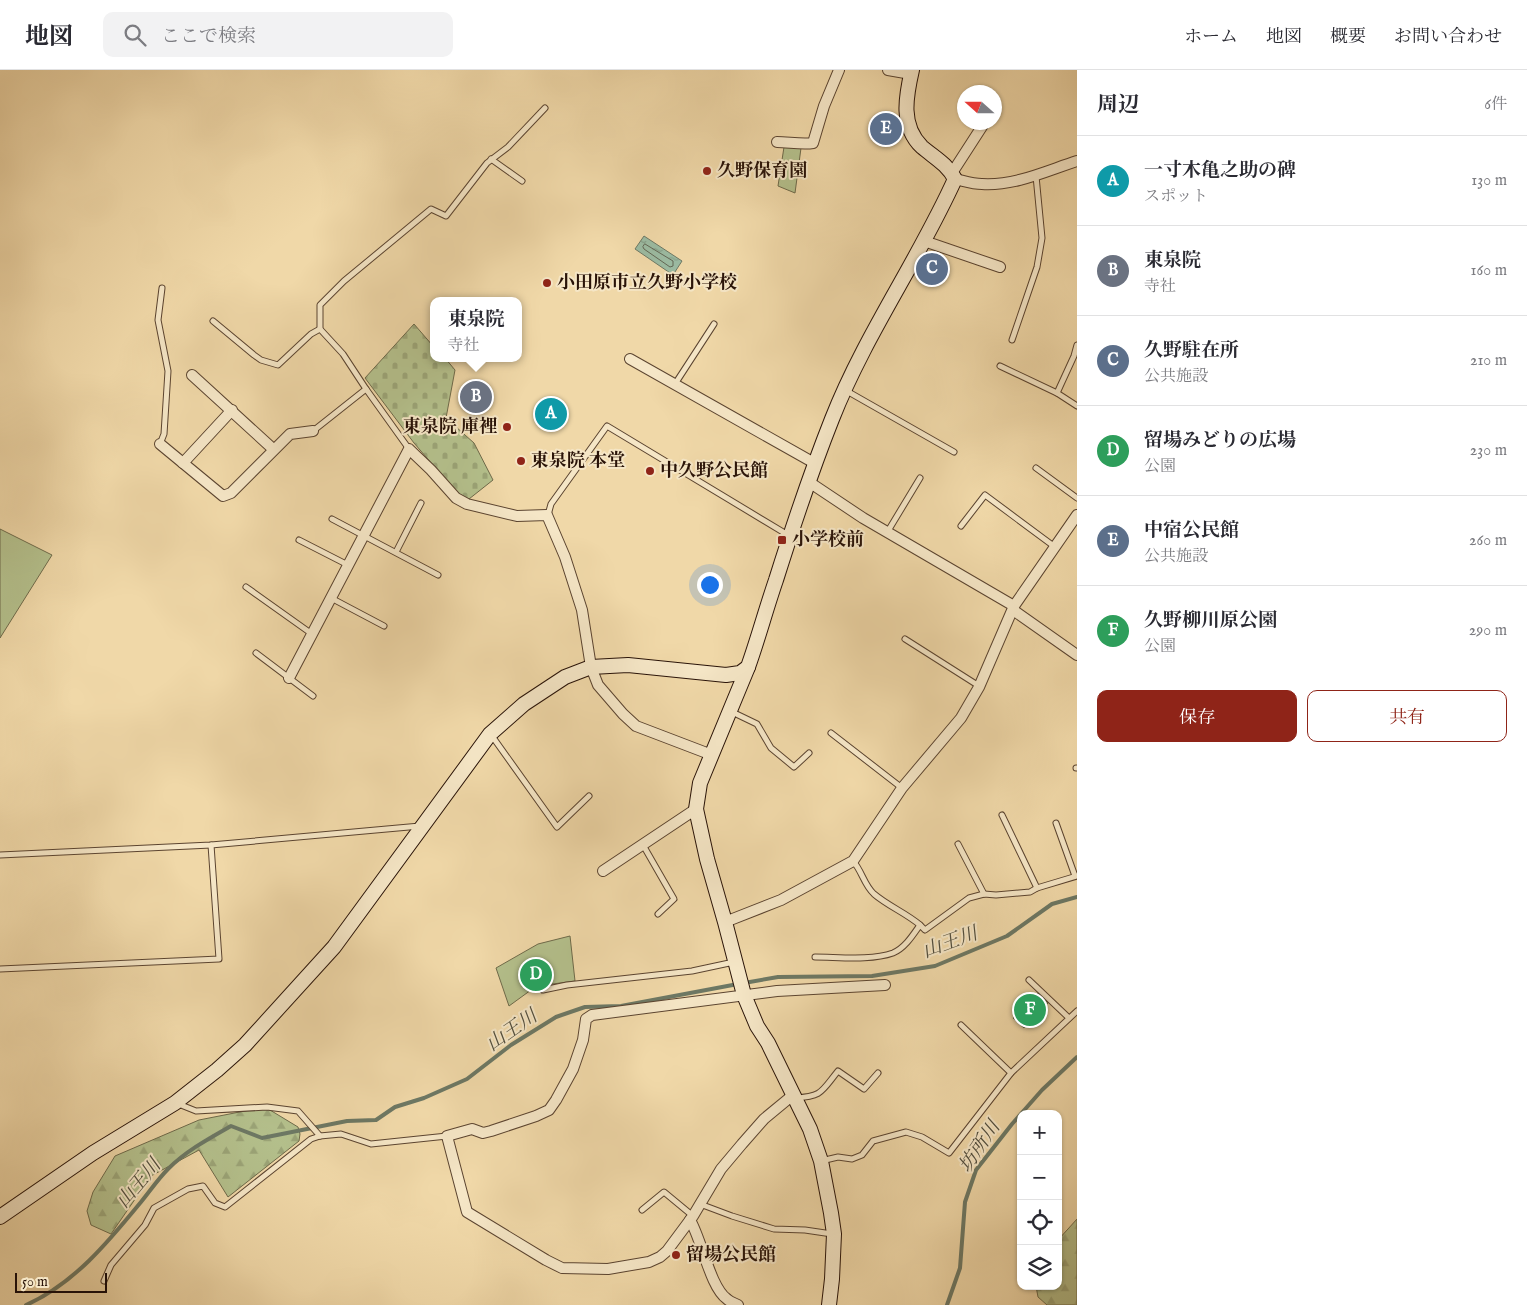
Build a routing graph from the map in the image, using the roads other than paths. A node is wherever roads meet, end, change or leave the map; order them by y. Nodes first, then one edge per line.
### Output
1 (839, 70) edge
2 (888, 70) edge
3 (911, 72) edge
4 (546, 108) dead end
5 (980, 130) edge
6 (777, 142) dead end
7 (491, 160) junction
8 (1077, 161) edge
9 (953, 176) junction
10 (1036, 176) junction
11 (522, 181) dead end
12 (924, 241) junction
13 (1000, 267) dead end
14 (162, 288) dead end
15 (213, 321) dead end
16 (714, 324) dead end
17 (320, 329) junction
18 (1012, 340) dead end
19 (1077, 345) edge
20 (630, 359) dead end
21 (1000, 366) dead end
22 (192, 375) dead end
23 (675, 384) junction
24 (366, 389) junction
25 (845, 389) junction
26 (1057, 394) junction
27 (1077, 406) edge
28 (232, 410) junction
29 (312, 431) joint
30 (160, 444) joint
31 (274, 449) junction
32 (409, 450) junction
33 (954, 452) dead end
34 (183, 463) junction
35 (816, 464) junction
36 (1036, 468) dead end
37 (920, 478) dead end
38 (809, 482) junction
39 (1077, 498) edge
40 (420, 503) dead end
41 (547, 515) junction
42 (1077, 515) edge
43 (332, 518) dead end
44 (961, 526) dead end
45 (888, 531) junction
46 (364, 535) junction
47 (790, 536) junction
48 (299, 540) dead end
49 (1055, 547) junction
50 (396, 552) junction
51 (348, 565) junction
52 (438, 575) dead end
53 (246, 588) dead end
54 (331, 597) junction
55 (1013, 608) junction
56 (384, 626) dead end
57 (312, 634) junction
58 (906, 639) dead end
59 (256, 654) dead end
60 (1077, 655) edge
61 (748, 667) junction
62 (591, 668) junction
63 (289, 678) junction
64 (979, 687) junction
65 (313, 696) dead end
66 (730, 711) junction
67 (831, 733) dead end
68 (490, 734) junction
69 (809, 753) dead end
70 (712, 755) junction
71 (902, 788) junction
72 (589, 796) dead end
73 (696, 809) junction
74 (1002, 815) dead end
75 (1056, 823) dead end
76 (423, 826) junction
77 (958, 844) dead end
78 (211, 845) junction
79 (643, 846) junction
80 (0, 855) edge
81 (854, 861) junction
82 (603, 871) dead end
83 (1076, 876) edge
84 (1037, 888) junction
85 (984, 894) junction
86 (658, 914) dead end
87 (726, 922) junction
88 (920, 925) junction
89 (815, 957) dead end
90 (736, 966) junction
91 (0, 969) edge
92 (1030, 980) dead end
93 (884, 985) dead end
94 (543, 990) dead end
95 (744, 995) junction
96 (1077, 1011) edge
97 (1069, 1018) junction
98 (961, 1025) dead end
99 (878, 1073) dead end
100 (1011, 1073) junction
101 (794, 1096) junction
102 (175, 1103) junction
103 (319, 1134) junction
104 (447, 1136) junction
105 (821, 1161) junction
106 (700, 1204) junction
107 (642, 1210) dead end
108 (0, 1217) edge
109 (692, 1218) junction
110 (834, 1234) junction
111 (104, 1281) dead end
112 (738, 1305) edge
113 (829, 1305) edge

1 - 6 street
2 - 3 street
3 - 9 street
4 - 7 lane
5 - 9 street
7 - 11 lane
7 - 17 lane
8 - 10 street
9 - 10 street
9 - 12 street
10 - 18 lane
12 - 13 street
12 - 25 street
14 - 30 lane
15 - 17 lane
16 - 23 lane
17 - 24 lane
19 - 26 lane
20 - 23 street
21 - 26 lane
22 - 28 street
23 - 35 street
24 - 29 lane
24 - 32 lane
25 - 33 lane
25 - 35 street
26 - 27 lane
28 - 31 street
28 - 34 street
29 - 31 street
30 - 34 street
31 - 34 street
32 - 41 street
32 - 46 street
35 - 38 street
36 - 39 lane
37 - 45 lane
38 - 45 street
38 - 47 street
40 - 50 lane
41 - 47 lane
41 - 62 street
42 - 49 street
43 - 46 lane
44 - 49 lane
45 - 55 street
46 - 50 lane
46 - 51 street
47 - 61 street
48 - 51 lane
49 - 55 street
50 - 52 lane
51 - 54 street
53 - 57 lane
54 - 56 lane
54 - 57 street
55 - 60 street
55 - 64 street
57 - 63 street
58 - 64 lane
59 - 63 lane
61 - 62 street
61 - 66 street
62 - 68 street
62 - 70 street
63 - 65 lane
64 - 71 street
66 - 69 lane
66 - 70 street
67 - 71 lane
68 - 72 lane
68 - 76 street
70 - 73 street
71 - 81 street
73 - 79 street
73 - 87 street
74 - 84 lane
75 - 83 lane
76 - 78 lane
76 - 102 street
77 - 85 lane
78 - 80 lane
78 - 91 lane
79 - 82 street
79 - 86 lane
81 - 87 street
81 - 88 lane
83 - 84 lane
84 - 85 lane
85 - 88 lane
87 - 90 street
88 - 89 lane
90 - 94 lane
90 - 95 street
92 - 97 lane
93 - 95 street
95 - 101 street
95 - 104 street
96 - 97 lane
97 - 100 lane
98 - 100 lane
99 - 101 lane
100 - 105 lane
101 - 105 street
101 - 106 street
102 - 103 lane
102 - 108 street
103 - 104 lane
103 - 111 lane
104 - 109 street
105 - 110 street
106 - 109 street
106 - 110 lane
107 - 109 lane
109 - 112 street
110 - 113 street

